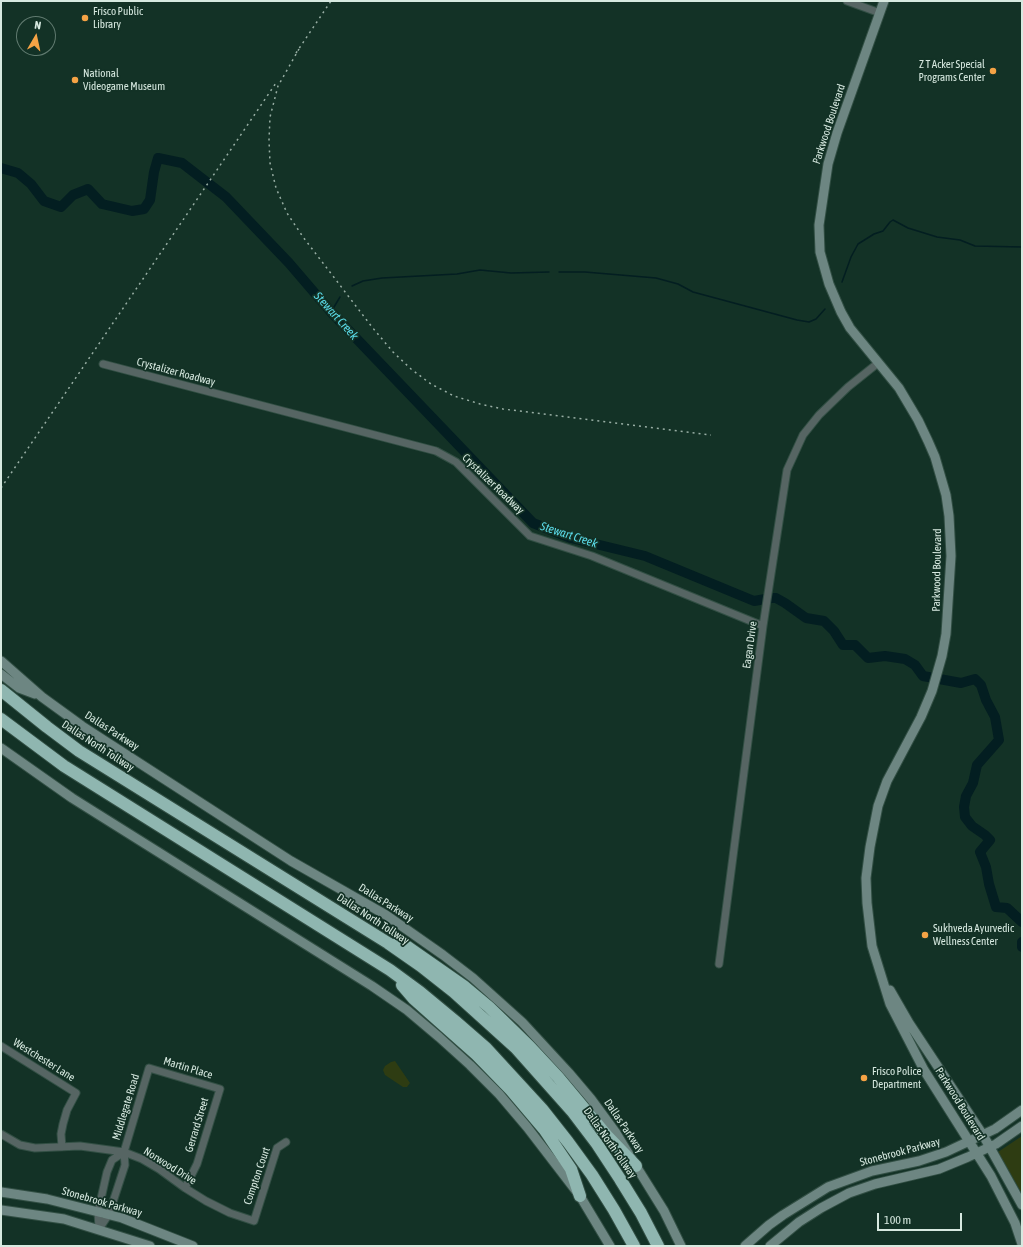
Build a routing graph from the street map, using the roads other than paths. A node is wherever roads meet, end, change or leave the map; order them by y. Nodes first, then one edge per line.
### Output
1 (847, 1) edge
2 (884, 1) edge
3 (880, 13) junction
4 (878, 363) junction
5 (103, 364) dead end
6 (763, 626) junction
7 (1, 661) edge
8 (1, 674) edge
9 (1, 690) edge
10 (42, 697) junction
11 (1, 719) edge
12 (1, 748) edge
13 (358, 924) junction
14 (718, 964) dead end
15 (390, 970) junction
16 (881, 975) junction
17 (1, 1046) edge
18 (149, 1068) joint
19 (220, 1089) joint
20 (1022, 1110) edge
21 (1022, 1126) edge
22 (1, 1134) edge
23 (983, 1135) junction
24 (286, 1142) dead end
25 (969, 1142) junction
26 (62, 1147) junction
27 (990, 1148) junction
28 (124, 1152) junction
29 (977, 1154) junction
30 (636, 1166) junction
31 (185, 1188) junction
32 (1, 1192) edge
33 (814, 1195) junction
34 (580, 1196) junction
35 (1022, 1205) edge
36 (821, 1208) junction
37 (1, 1210) edge
38 (98, 1212) junction
39 (109, 1214) junction
40 (254, 1221) joint
41 (98, 1229) junction
42 (1021, 1240) edge
43 (150, 1246) edge
44 (193, 1246) edge
45 (610, 1246) edge
46 (634, 1246) edge
47 (658, 1246) edge
48 (681, 1246) edge
49 (745, 1246) edge
50 (770, 1246) edge

1 - 3 street
2 - 3 main road, Parkwood Boulevard
3 - 4 main road, Parkwood Boulevard
4 - 6 street, Eagan Drive
4 - 16 main road, Parkwood Boulevard
5 - 6 street, Crystalizer Roadway
6 - 14 street, Eagan Drive
7 - 10 main road, Dallas Parkway
8 - 10 main road
9 - 13 highway, Dallas North Tollway
10 - 30 main road, Dallas Parkway
11 - 15 highway
12 - 34 main road
13 - 30 highway
13 - 47 highway, Dallas North Tollway
15 - 34 highway
15 - 46 highway
16 - 23 main road, Parkwood Boulevard
16 - 25 main road, Parkwood Boulevard
17 - 26 street, Westchester Lane
18 - 19 street, Martin Place
18 - 28 street, Middlegate Road
19 - 31 street, Gerrard Street
20 - 23 main road, Stonebrook Parkway
21 - 27 main road
22 - 26 street, Norwood Drive
23 - 25 main road, Stonebrook Parkway
23 - 27 main road, Parkwood Boulevard
24 - 40 street, Compton Court
25 - 29 main road, Parkwood Boulevard
25 - 33 main road, Stonebrook Parkway
26 - 28 street, Norwood Drive
27 - 29 main road
27 - 35 main road, Parkwood Boulevard
28 - 31 street, Norwood Drive
28 - 38 street, Middlegate Road
28 - 39 street, Middlegate Road
29 - 36 main road
29 - 42 main road, Parkwood Boulevard
30 - 48 main road, Dallas Parkway
31 - 40 street, Norwood Drive
32 - 38 main road, Stonebrook Parkway
33 - 36 main road
33 - 49 main road, Stonebrook Parkway
34 - 45 main road
36 - 50 main road
37 - 41 main road
38 - 39 main road, Stonebrook Parkway
38 - 41 street, Middlegate Road
39 - 41 street, Middlegate Road
39 - 44 main road, Stonebrook Parkway
41 - 43 main road

